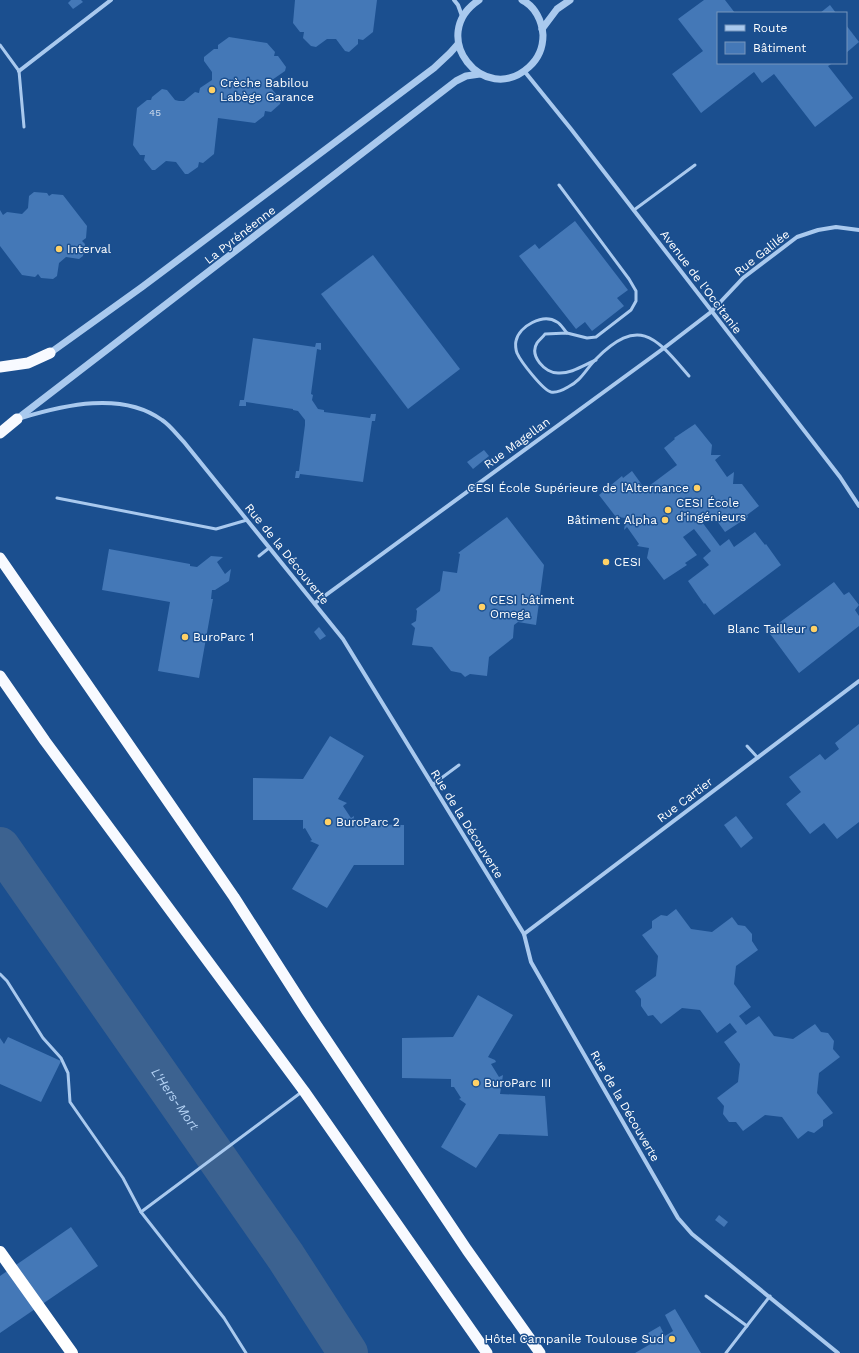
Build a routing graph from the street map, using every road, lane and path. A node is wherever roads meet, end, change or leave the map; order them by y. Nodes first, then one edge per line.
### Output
1 (111, 0) edge
2 (454, 0) edge
3 (479, 0) edge
4 (522, 0) edge
5 (570, 0) edge
6 (462, 16) junction
7 (542, 29) junction
8 (458, 44) junction
9 (0, 45) edge
10 (19, 71) junction
11 (524, 72) junction
12 (480, 74) junction
13 (24, 127) dead end
14 (695, 165) dead end
15 (559, 185) dead end
16 (634, 210) junction
17 (859, 230) edge
18 (711, 312) junction
19 (567, 333) junction
20 (664, 348) junction
21 (50, 352) joint
22 (596, 360) junction
23 (0, 367) edge
24 (689, 376) dead end
25 (17, 419) junction
26 (0, 433) edge
27 (57, 498) dead end
28 (859, 506) edge
29 (248, 520) junction
30 (269, 548) junction
31 (259, 556) dead end
32 (0, 558) edge
33 (314, 603) junction
34 (0, 676) edge
35 (859, 681) edge
36 (747, 746) dead end
37 (758, 758) junction
38 (459, 765) dead end
39 (432, 785) junction
40 (524, 934) junction
41 (0, 974) edge
42 (304, 1091) junction
43 (141, 1212) junction
44 (0, 1252) edge
45 (706, 1296) dead end
46 (770, 1296) junction
47 (747, 1326) junction
48 (72, 1353) edge
49 (246, 1353) edge
50 (487, 1353) edge
51 (540, 1353) edge
52 (726, 1353) edge
53 (838, 1353) edge

1 - 10 street
2 - 6 street
3 - 6 street
4 - 7 street
5 - 7 street
6 - 8 street
7 - 11 street
8 - 12 street
8 - 21 street, La Pyrénéenne
9 - 10 lane
10 - 13 lane
11 - 12 street, La Pyrénéenne
11 - 16 street, Avenue de l'Occitanie
12 - 25 street, La Pyrénéenne
14 - 16 lane
15 - 19 lane
16 - 18 street, Avenue de l'Occitanie
17 - 18 street, Rue Galilée
18 - 20 street, Rue Magellan
18 - 28 street, Avenue de l'Occitanie
19 - 22 lane
19 - 22 lane
20 - 22 lane
20 - 24 lane
20 - 33 street, Rue Magellan
21 - 23 highway
25 - 26 highway
25 - 29 street, Rue de la Découverte
27 - 29 lane
29 - 30 street, Rue de la Découverte
30 - 31 lane
30 - 33 street, Rue de la Découverte
32 - 51 highway
33 - 39 street, Rue de la Découverte
34 - 42 highway
35 - 37 street, Rue Cartier
36 - 37 lane
37 - 40 street, Rue Cartier
38 - 39 lane
39 - 40 street, Rue de la Découverte
40 - 46 street, Rue de la Découverte
41 - 43 lane
42 - 43 lane
42 - 50 highway
43 - 49 lane
44 - 48 highway
45 - 47 lane
46 - 47 lane
46 - 53 street, Rue de la Découverte
47 - 52 lane

